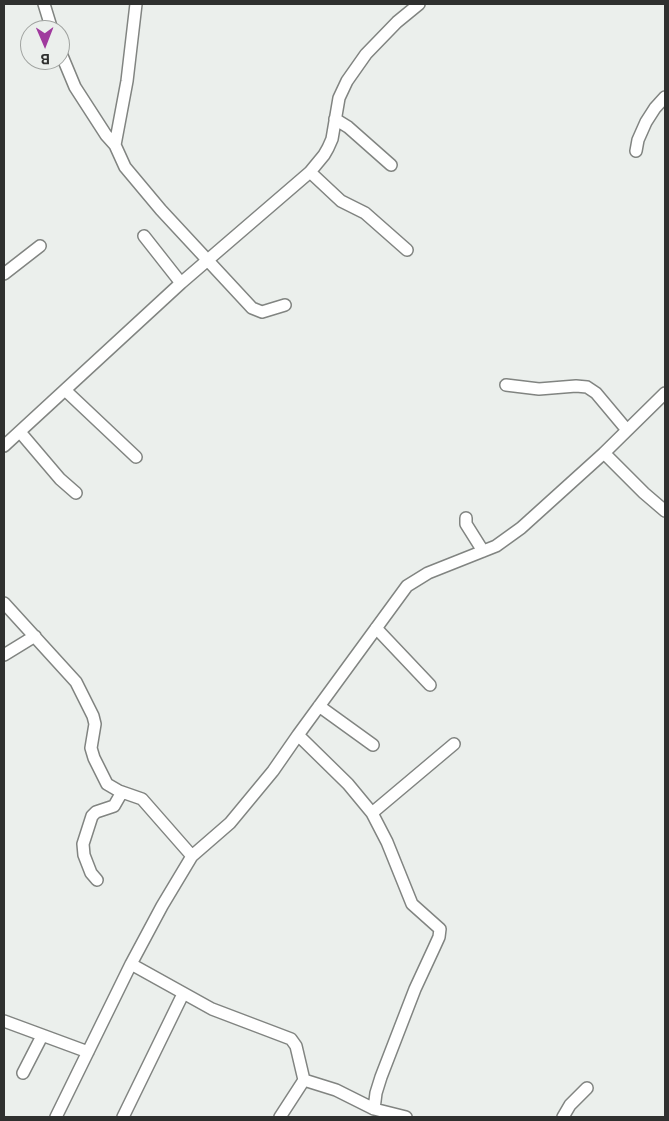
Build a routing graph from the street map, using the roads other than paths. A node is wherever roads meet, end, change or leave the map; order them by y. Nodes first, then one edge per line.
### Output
1 (44, 4) edge
2 (136, 4) edge
3 (419, 4) edge
4 (49, 20) edge
5 (68, 70) edge
6 (665, 97) edge
7 (335, 119) junction
8 (115, 144) junction
9 (636, 151) dead end
10 (391, 165) dead end
11 (310, 172) junction
12 (144, 236) dead end
13 (40, 246) dead end
14 (408, 250) dead end
15 (207, 260) junction
16 (4, 274) edge
17 (181, 283) junction
18 (284, 305) dead end
19 (506, 385) dead end
20 (65, 390) junction
21 (664, 397) edge
22 (626, 430) junction
23 (20, 432) junction
24 (4, 446) edge
25 (604, 453) junction
26 (136, 457) dead end
27 (76, 493) dead end
28 (665, 511) edge
29 (466, 518) dead end
30 (483, 551) junction
31 (4, 603) edge
32 (376, 628) junction
33 (35, 636) junction
34 (4, 655) edge
35 (430, 685) dead end
36 (319, 706) junction
37 (298, 735) junction
38 (454, 744) dead end
39 (373, 746) dead end
40 (116, 790) junction
41 (372, 813) junction
42 (192, 856) junction
43 (97, 880) dead end
44 (132, 964) junction
45 (183, 994) junction
46 (4, 1021) edge
47 (42, 1036) junction
48 (88, 1052) junction
49 (23, 1073) dead end
50 (304, 1080) junction
51 (587, 1088) dead end
52 (368, 1107) junction
53 (56, 1117) edge
54 (123, 1117) edge
55 (280, 1117) edge
56 (364, 1117) edge
57 (406, 1117) edge
58 (563, 1117) edge

1 - 4 street
2 - 8 street
3 - 7 street
5 - 8 street
6 - 9 street
7 - 10 street
7 - 11 street
8 - 15 street
11 - 14 street
11 - 15 street
12 - 17 street
13 - 16 street
15 - 17 street
15 - 18 street
17 - 20 street
19 - 22 street
20 - 23 street
20 - 26 street
21 - 22 street
22 - 25 street
23 - 24 street
23 - 27 street
25 - 28 street
25 - 30 street
29 - 30 street
30 - 32 street
31 - 33 street
32 - 35 street
32 - 36 street
33 - 34 street
33 - 40 street
36 - 37 street
36 - 39 street
37 - 41 street
37 - 42 street
38 - 41 street
40 - 42 street
40 - 43 street
41 - 52 street
42 - 44 street
44 - 45 street
44 - 48 street
45 - 50 street
45 - 54 street
46 - 47 street
47 - 48 street
47 - 49 street
48 - 53 street
50 - 52 street
50 - 55 street
51 - 58 street
52 - 56 street
52 - 57 street

